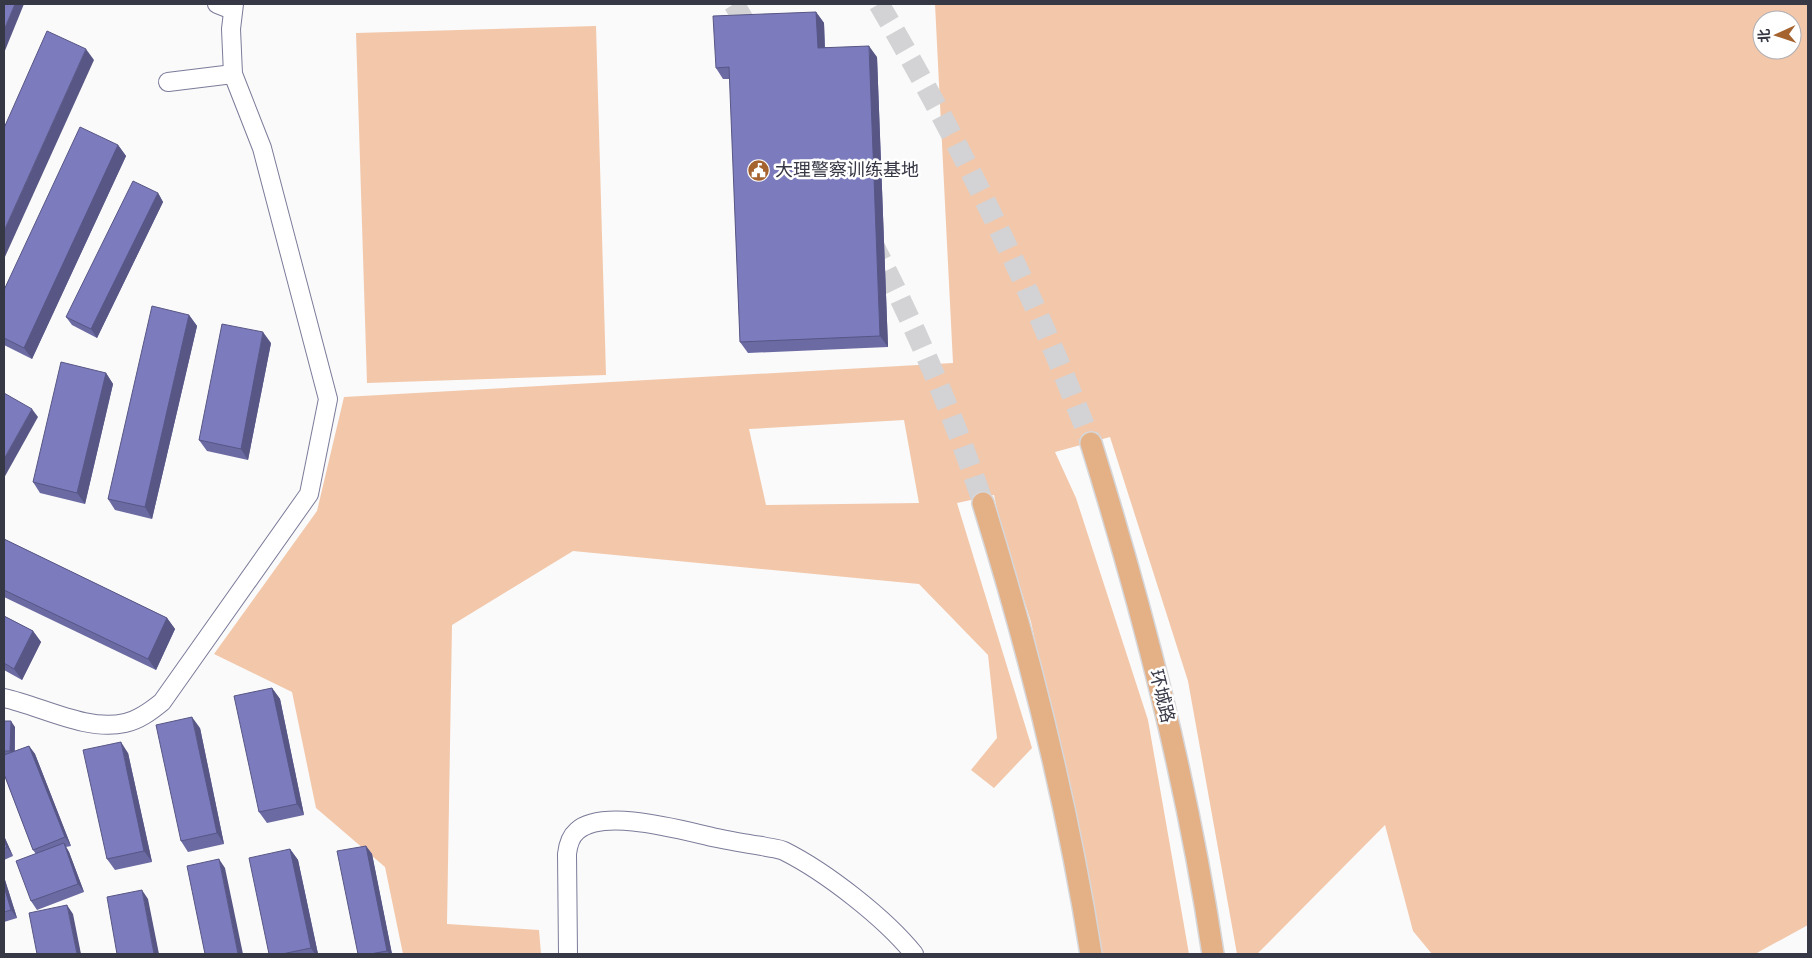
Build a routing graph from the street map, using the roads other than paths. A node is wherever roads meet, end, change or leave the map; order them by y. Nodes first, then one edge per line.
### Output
1 (228, 6) edge
2 (233, 74) junction
3 (168, 82) dead end
4 (1091, 443) tunnel mouth
5 (983, 503) tunnel mouth
6 (4, 698) edge
7 (568, 954) edge
8 (914, 954) edge
9 (1091, 954) edge
10 (1212, 954) edge

1 - 2 street
2 - 3 street
2 - 6 street
4 - 10 main road, 环城路
5 - 9 main road
7 - 8 street

